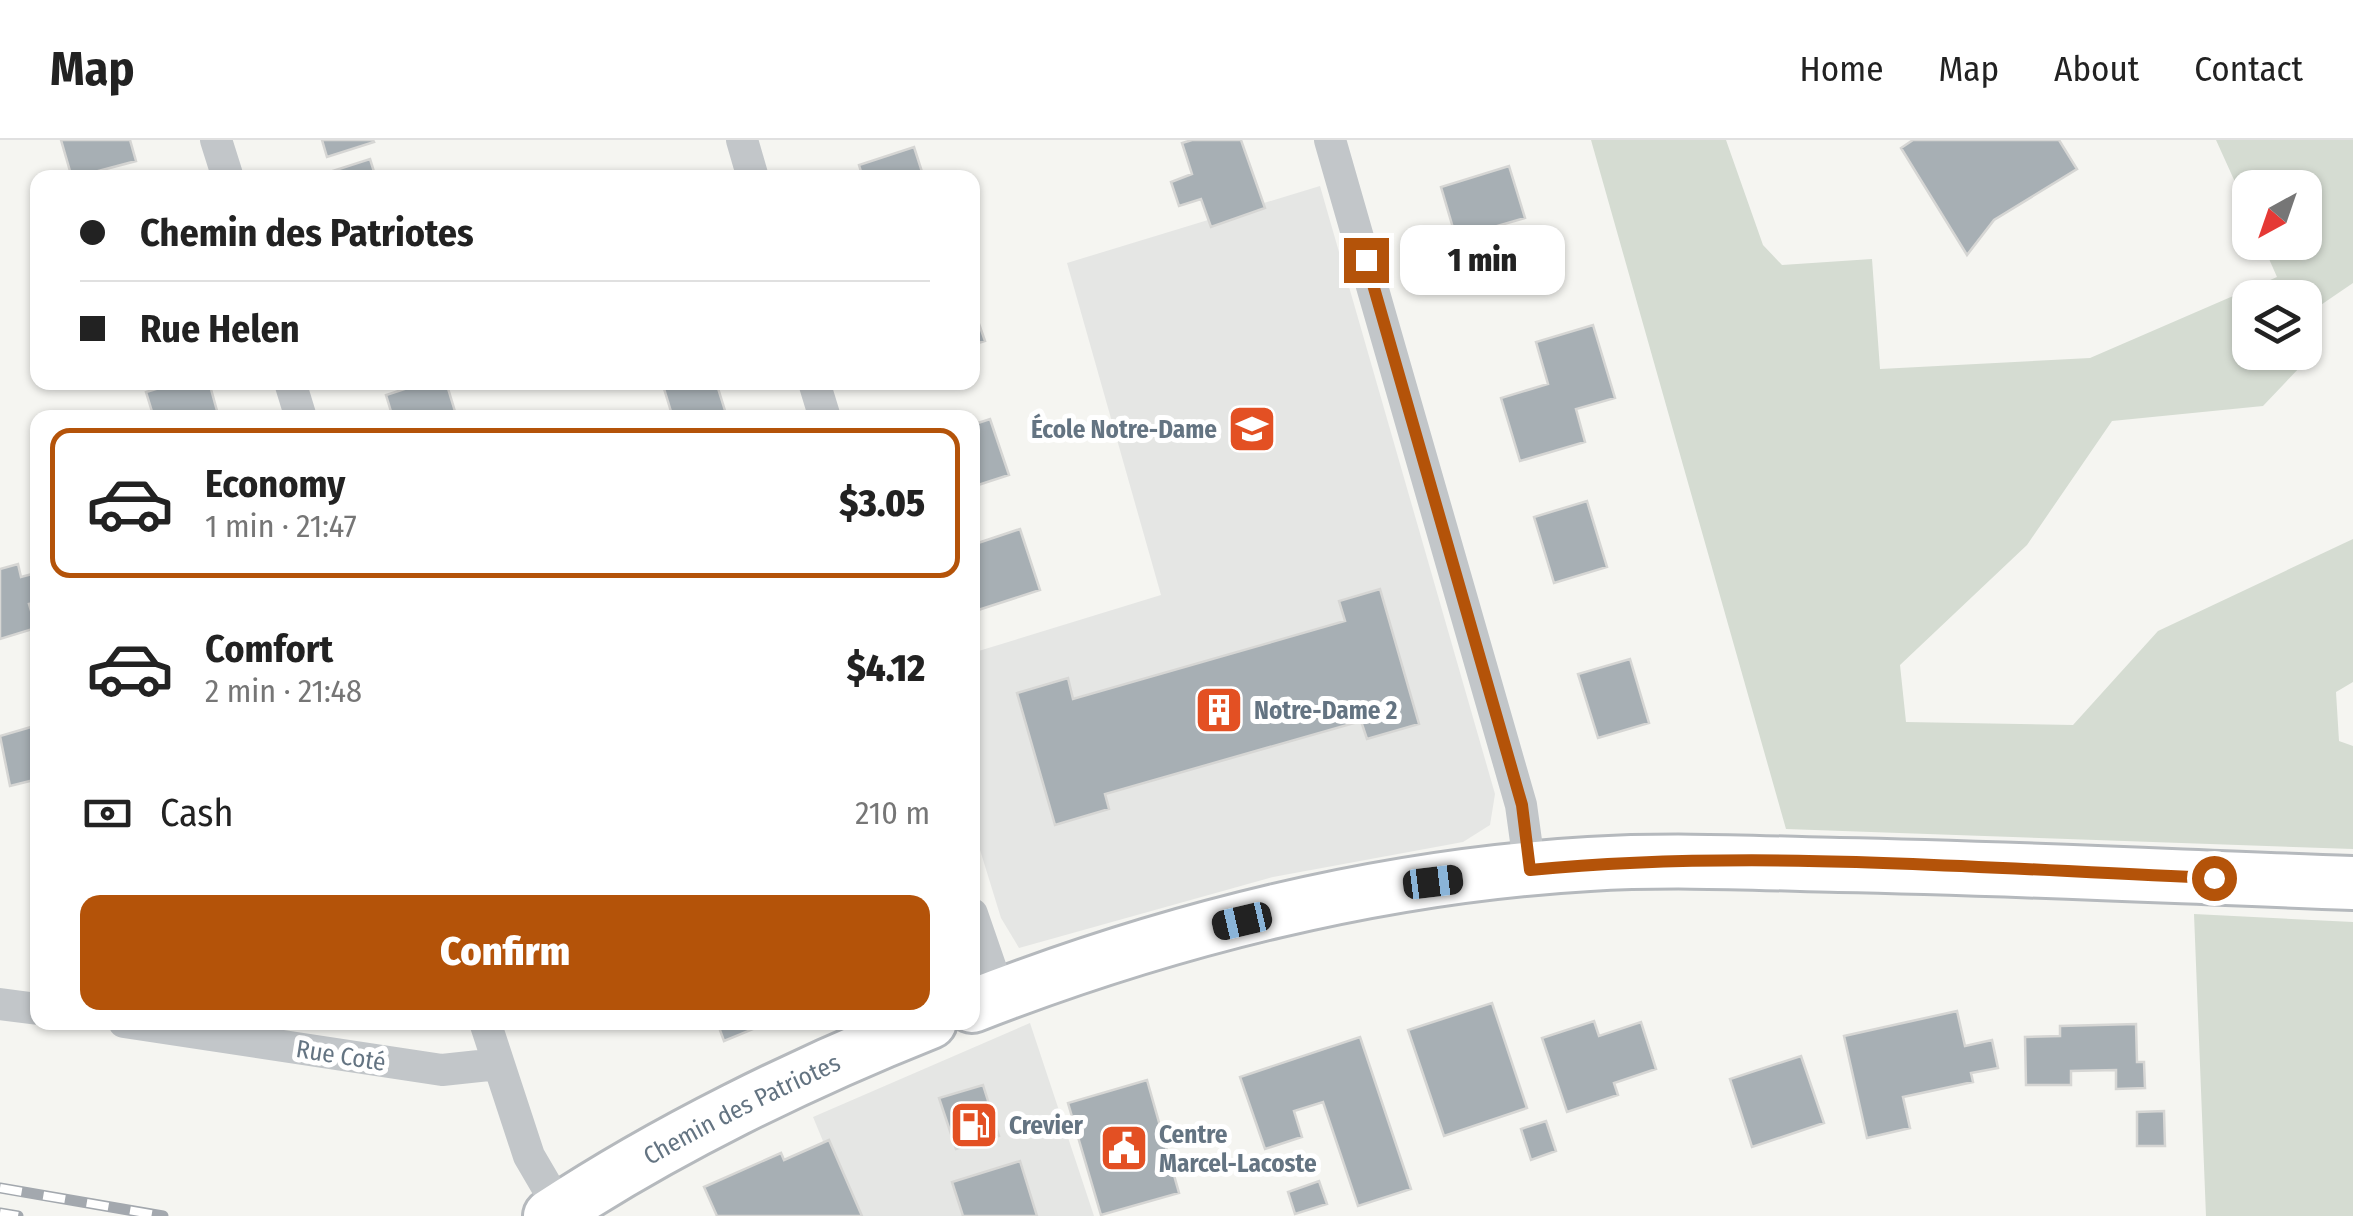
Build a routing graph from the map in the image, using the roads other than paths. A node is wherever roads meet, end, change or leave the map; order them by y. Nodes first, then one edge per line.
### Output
1 (216, 140) edge
2 (742, 140) edge
3 (1330, 140) edge
4 (225, 170) edge
5 (751, 170) edge
6 (1530, 870) junction
7 (2353, 883) edge
8 (980, 963) edge
9 (986, 1000) edge
10 (0, 1004) edge
11 (30, 1008) edge
12 (177, 1030) edge
13 (487, 1030) edge
14 (910, 1030) edge
15 (498, 1064) junction
16 (555, 1213) edge

1 - 4 street
2 - 5 street
3 - 6 street
6 - 7 main road
6 - 9 main road
8 - 9 street
10 - 11 street
12 - 15 street, Rue Coté
13 - 15 street
14 - 16 main road, Chemin des Patriotes
15 - 16 street

